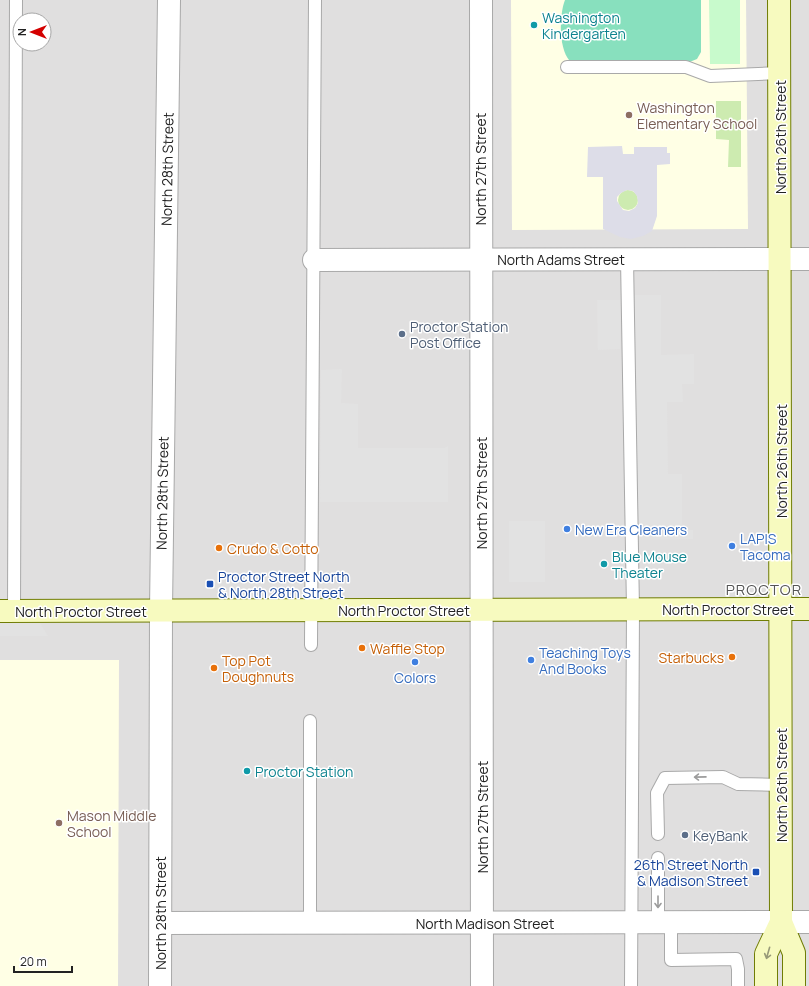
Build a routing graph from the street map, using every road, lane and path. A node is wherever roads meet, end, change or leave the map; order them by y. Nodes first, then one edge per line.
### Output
1 (16, 0) edge
2 (169, 0) edge
3 (315, 0) edge
4 (480, 0) edge
5 (779, 0) edge
6 (567, 67) dead end
7 (780, 73) junction
8 (480, 259) junction
9 (627, 259) junction
10 (780, 259) junction
11 (809, 259) edge
12 (314, 260) junction
13 (633, 609) junction
14 (781, 609) junction
15 (809, 609) edge
16 (161, 610) junction
17 (312, 610) junction
18 (482, 610) junction
19 (7, 611) edge
20 (311, 645) dead end
21 (310, 721) dead end
22 (780, 785) junction
23 (658, 834) dead end
24 (658, 858) dead end
25 (631, 922) junction
26 (665, 922) junction
27 (781, 922) junction
28 (809, 922) edge
29 (161, 923) junction
30 (310, 923) junction
31 (482, 923) junction
32 (160, 986) edge
33 (482, 986) edge
34 (631, 986) edge
35 (738, 986) edge
36 (766, 986) edge
37 (794, 986) edge

1 - 19 lane
2 - 16 street, North 28th Street
3 - 12 lane
4 - 8 street, North 27th Street
5 - 7 street, North 26th Street
6 - 7 lane
7 - 10 street, North 26th Street
8 - 9 street, North Adams Street
8 - 12 street, North Adams Street
8 - 18 street, North 27th Street
9 - 10 street, North Adams Street
9 - 13 lane
10 - 11 street, North Adams Street
10 - 14 street, North 26th Street
12 - 17 lane
13 - 14 street, North Proctor Street
13 - 18 street, North Proctor Street
13 - 25 lane
14 - 15 street, North Proctor Street
14 - 22 street, North 26th Street
16 - 17 street, North Proctor Street
16 - 19 street, North Proctor Street
16 - 29 street, North 28th Street
17 - 18 street, North Proctor Street
17 - 20 lane
18 - 31 street, North 27th Street
21 - 30 lane
22 -> 23 lane
22 - 27 street, North 26th Street
24 -> 26 lane
25 - 26 street, North Madison Street
25 - 31 street, North Madison Street
25 - 34 lane
26 - 27 street, North Madison Street
26 - 35 lane
27 - 28 street, North Madison Street
27 -> 36 street, North 26th Street
27 - 37 street, North 26th Street
29 - 30 street, North Madison Street
29 - 32 street, North 28th Street
30 - 31 street, North Madison Street
31 - 33 street, North 27th Street

